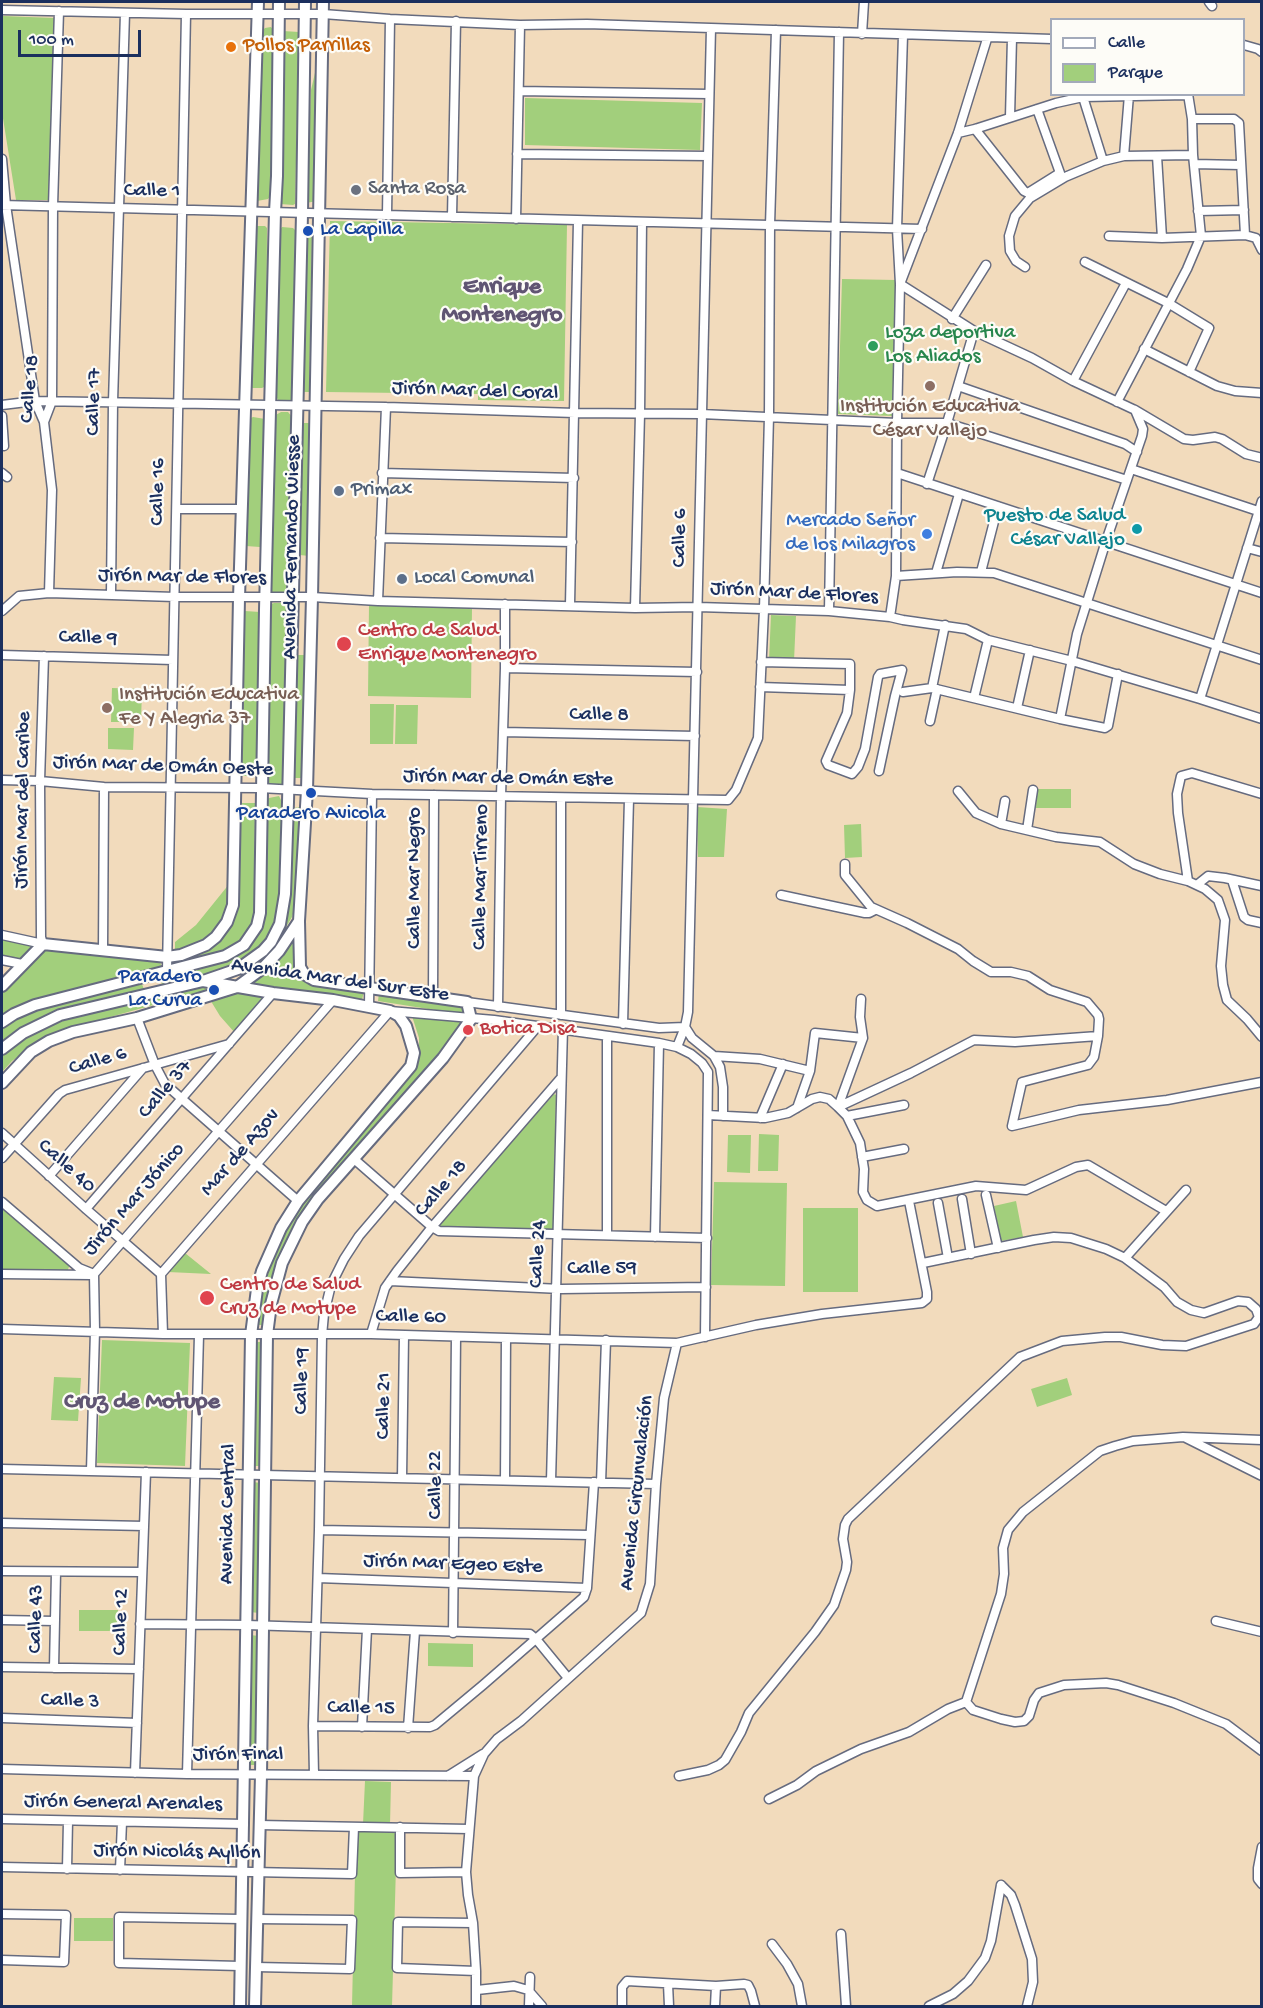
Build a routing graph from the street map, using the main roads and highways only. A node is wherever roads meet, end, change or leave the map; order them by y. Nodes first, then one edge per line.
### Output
1 (258, 2) edge
2 (279, 2) edge
3 (305, 2) edge
4 (323, 2) edge
5 (299, 921) junction
6 (151, 975) junction
7 (203, 981) junction
8 (2, 986) edge
9 (237, 987) junction
10 (155, 991) junction
11 (390, 1011) joint
12 (471, 1018) joint
13 (2, 1022) edge
14 (2, 1049) edge
15 (2, 1083) edge
16 (240, 2007) edge
17 (255, 2007) edge

1 - 8 main road
2 - 6 main road, Avenida Fernando Wiesse
3 - 7 main road, Avenida Fernando Wiesse
4 - 5 main road, Avenida Fernando Wiesse
5 - 9 main road
5 - 12 main road, Avenida Mar del Sur Este
6 - 10 main road
6 - 13 main road, Avenida Fernando Wiesse
7 - 9 main road, Avenida Mar del Sur Este
7 - 10 main road, Avenida Fernando Wiesse
9 - 11 main road, Avenida Mar del Sur Este
9 - 15 main road
10 - 14 main road, Avenida Fernando Wiesse
11 - 16 main road, Avenida Central
12 - 17 main road, Avenida Central

